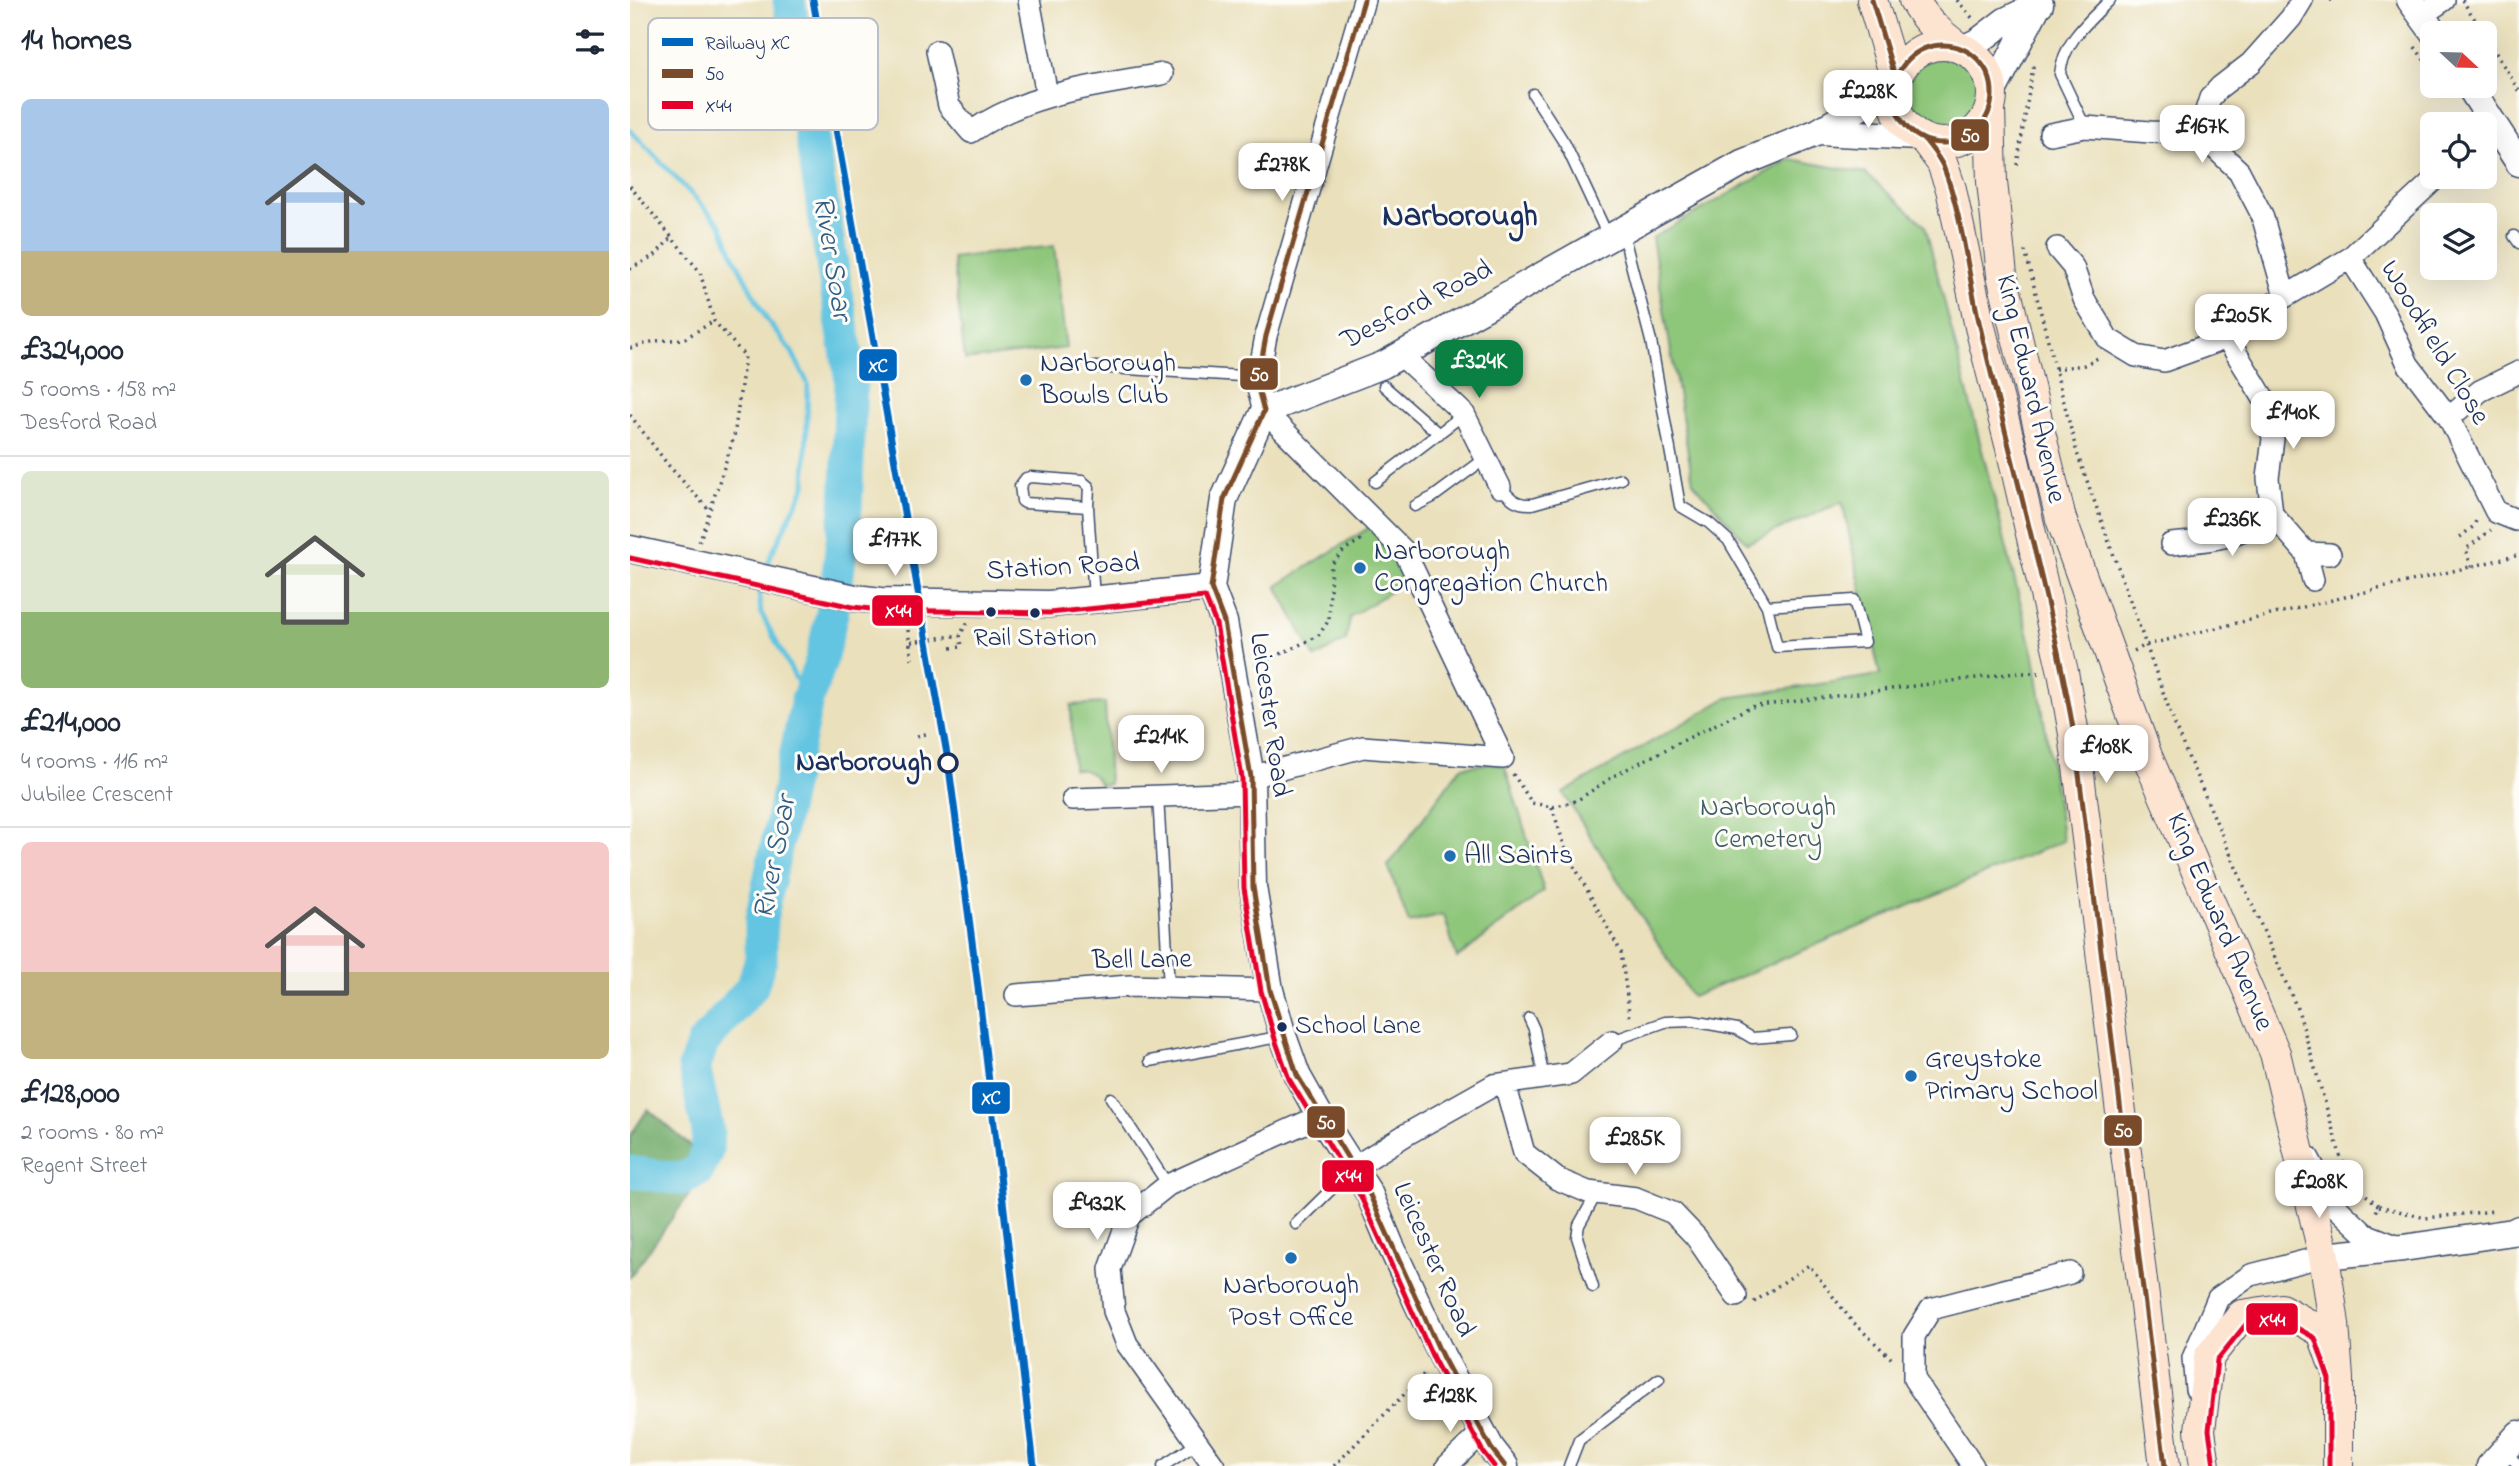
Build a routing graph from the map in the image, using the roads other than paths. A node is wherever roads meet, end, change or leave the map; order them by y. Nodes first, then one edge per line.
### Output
1 (1029, 0) edge
2 (1364, 0) edge
3 (1872, 0) edge
4 (1914, 0) edge
5 (2110, 0) edge
6 (2302, 0) edge
7 (2444, 0) edge
8 (2041, 3) edge
9 (2422, 16) edge
10 (1961, 48) junction
11 (937, 51) dead end
12 (1162, 74) dead end
13 (1895, 83) junction
14 (1533, 94) dead end
15 (1047, 95) junction
16 (1991, 100) junction
17 (2085, 127) junction
18 (1818, 132) junction
19 (2199, 133) junction
20 (2050, 134) dead end
21 (1922, 138) junction
22 (2497, 144) edge
23 (2519, 163) edge
24 (2424, 189) edge
25 (1616, 235) junction
26 (2057, 248) dead end
27 (2350, 258) junction
28 (2285, 296) junction
29 (2227, 338) junction
30 (1401, 355) junction
31 (1096, 367) dead end
32 (2519, 372) edge
33 (1384, 386) dead end
34 (1260, 398) junction
35 (1464, 415) junction
36 (2449, 418) junction
37 (1439, 434) junction
38 (1486, 458) junction
39 (1620, 479) dead end
40 (1375, 482) dead end
41 (1500, 487) joint
42 (1415, 506) dead end
43 (1088, 507) junction
44 (2272, 514) junction
45 (2516, 520) dead end
46 (2171, 544) dead end
47 (630, 549) edge
48 (2306, 553) junction
49 (2330, 554) dead end
50 (2313, 580) dead end
51 (1211, 589) junction
52 (1094, 601) junction
53 (1766, 606) junction
54 (1251, 785) junction
55 (1158, 796) junction
56 (1073, 799) dead end
57 (1169, 987) junction
58 (1270, 990) junction
59 (1016, 995) dead end
60 (1529, 1018) dead end
61 (1791, 1035) dead end
62 (1283, 1036) junction
63 (1612, 1041) joint
64 (1150, 1061) dead end
65 (1544, 1079) junction
66 (1505, 1084) junction
67 (1111, 1098) dead end
68 (1320, 1116) junction
69 (2294, 1130) junction
70 (1353, 1168) junction
71 (1168, 1185) junction
72 (1597, 1193) junction
73 (1296, 1223) dead end
74 (2518, 1231) edge
75 (2403, 1248) junction
76 (2323, 1256) junction
77 (2070, 1273) dead end
78 (1593, 1287) dead end
79 (1736, 1296) road end
80 (2338, 1378) junction
81 (1659, 1380) dead end
82 (2200, 1430) junction
83 (1482, 1432) junction
84 (1198, 1443) junction
85 (1163, 1466) edge
86 (1214, 1466) edge
87 (1447, 1466) edge
88 (1505, 1466) edge
89 (1569, 1466) edge
90 (1973, 1466) edge
91 (2165, 1466) edge
92 (2205, 1466) edge
93 (2338, 1466) edge

1 - 15 street
2 - 34 street
3 - 13 main road, King Edward Avenue
4 - 10 main road, King Edward Avenue
5 - 17 lane
6 - 19 street
7 - 9 street
8 - 10 street
8 - 16 street
10 - 13 main road
10 - 16 main road, King Edward Avenue
11 - 15 street
12 - 15 street
13 - 18 street, Desford Road
13 - 21 main road, King Edward Avenue
14 - 25 lane
16 - 21 main road
16 - 69 main road, King Edward Avenue
17 - 19 street
17 - 20 street
18 - 21 street, Desford Road
18 - 25 street, Desford Road
19 - 28 street
21 - 91 main road, King Edward Avenue
22 - 23 street
24 - 27 street
25 - 30 street, Desford Road
25 - 53 lane
26 - 29 street
27 - 28 street
27 - 36 street, Woodfield Close
28 - 29 street
29 - 44 street
30 - 34 street, Desford Road
30 - 35 street
31 - 34 lane
32 - 36 street
33 - 37 lane
34 - 51 street
34 - 54 street
35 - 37 lane
35 - 38 street
36 - 45 street, Woodfield Close
37 - 40 lane
38 - 41 street
38 - 42 lane
39 - 41 lane
43 - 43 lane
43 - 52 lane
44 - 46 street
44 - 48 street
47 - 52 street, Station Road
48 - 49 street
48 - 50 street
51 - 52 street, Station Road
51 - 54 street, Leicester Road
53 - 53 lane
54 - 55 street
54 - 58 street, Leicester Road
55 - 56 street
55 - 57 lane
57 - 58 street, Bell Lane
57 - 59 street, Bell Lane
58 - 62 street, Leicester Road
60 - 65 lane
61 - 63 lane
62 - 64 lane
62 - 68 street, Leicester Road
63 - 65 street
65 - 66 street
66 - 70 street
66 - 72 street
67 - 71 lane
68 - 70 street, Leicester Road
68 - 71 street
69 - 75 street
69 - 76 main road, King Edward Avenue
70 - 73 lane
70 - 83 street, Leicester Road
71 - 84 street
72 - 78 lane
72 - 79 street
74 - 75 street
75 - 76 street
76 - 80 main road, King Edward Avenue
76 - 82 street
77 - 90 street
80 - 82 main road, King Edward Avenue
80 - 93 main road, King Edward Avenue
81 - 89 lane
82 - 92 main road, King Edward Avenue
83 - 87 street
83 - 88 street, Leicester Road
84 - 85 lane
84 - 86 street

